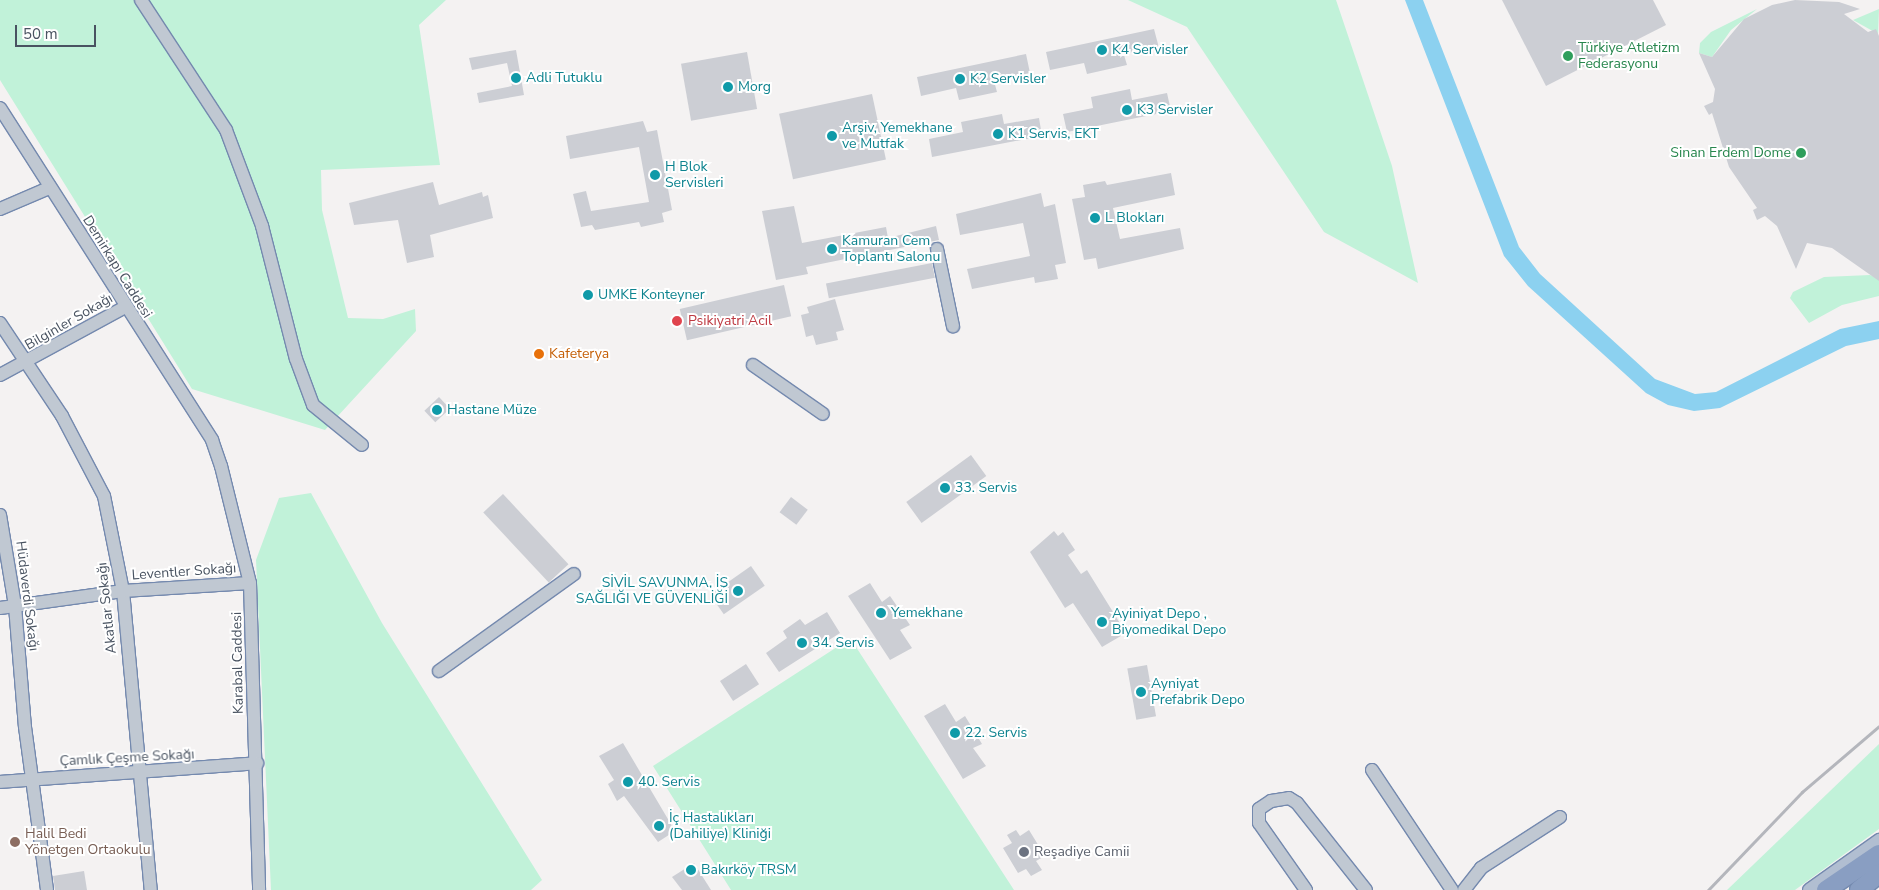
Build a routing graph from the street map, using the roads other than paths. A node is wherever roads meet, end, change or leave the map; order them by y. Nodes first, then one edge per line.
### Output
1 (141, 0) edge
2 (0, 108) edge
3 (49, 188) junction
4 (0, 208) edge
5 (937, 249) dead end
6 (125, 307) junction
7 (0, 323) edge
8 (952, 326) dead end
9 (28, 363) junction
10 (753, 365) dead end
11 (0, 375) edge
12 (823, 414) dead end
13 (212, 440) joint
14 (362, 444) dead end
15 (0, 515) edge
16 (574, 574) dead end
17 (250, 583) junction
18 (123, 591) junction
19 (16, 606) junction
20 (0, 608) edge
21 (439, 671) dead end
22 (257, 764) junction
23 (1372, 770) dead end
24 (138, 774) junction
25 (32, 778) junction
26 (0, 782) edge
27 (1560, 817) dead end
28 (1879, 841) edge
29 (1879, 854) edge
30 (1879, 874) edge
31 (47, 890) edge
32 (151, 890) edge
33 (259, 890) edge
34 (1306, 890) edge
35 (1366, 890) edge
36 (1452, 890) edge
37 (1464, 890) edge
38 (1810, 890) edge
39 (1826, 890) edge
40 (1858, 890) edge

1 - 14 street
2 - 3 street, Demirkapı Caddesi
3 - 4 street
3 - 6 street, Demirkapı Caddesi
5 - 8 street
6 - 9 street, Bilginler Sokağı
6 - 13 street, Demirkapı Caddesi
7 - 9 street, Akatlar Sokağı
9 - 11 street, Bilginler Sokağı
9 - 18 street, Akatlar Sokağı
10 - 12 street
13 - 17 street, Karabal Caddesi
15 - 19 street, Hüdaverdi Sokağı
16 - 21 street
17 - 18 street, Leventler Sokağı
17 - 22 street, Karabal Caddesi
18 - 19 street, Leventler Sokağı
18 - 24 street, Akatlar Sokağı
19 - 20 street, Leventler Sokağı
19 - 25 street, Hüdaverdi Sokağı
22 - 24 street, Çamlık Çeşme Sokağı
22 - 33 street, Karabal Caddesi
23 - 36 street
24 - 25 street, Çamlık Çeşme Sokağı
24 - 32 street, Akatlar Sokağı
25 - 26 street, Çamlık Çeşme Sokağı
25 - 31 street, Hüdaverdi Sokağı
27 - 37 street
28 - 38 main road
29 - 39 highway
30 - 40 highway
34 - 35 street

